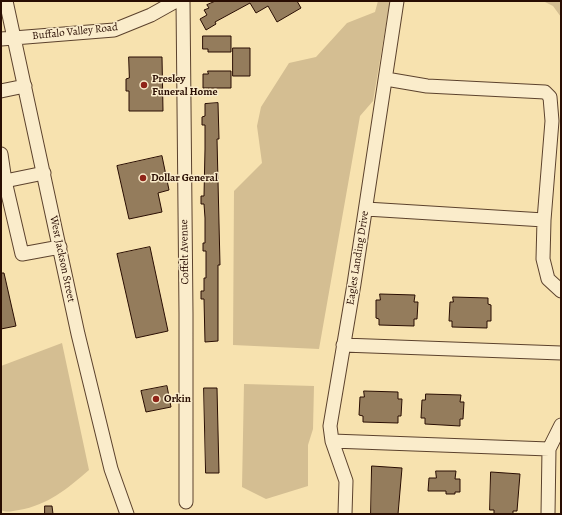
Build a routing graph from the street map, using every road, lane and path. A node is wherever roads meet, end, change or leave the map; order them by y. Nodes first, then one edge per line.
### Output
1 (6, 1) edge
2 (176, 1) edge
3 (183, 1) edge
4 (397, 1) edge
5 (15, 38) junction
6 (1, 39) edge
7 (386, 79) junction
8 (25, 86) junction
9 (1, 91) edge
10 (1, 154) edge
11 (44, 173) junction
12 (6, 181) junction
13 (366, 208) junction
14 (544, 220) junction
15 (60, 247) junction
16 (561, 291) edge
17 (344, 345) junction
18 (561, 353) edge
19 (561, 426) edge
20 (332, 441) junction
21 (549, 449) junction
22 (186, 502) dead end
23 (127, 514) edge
24 (345, 514) edge
25 (548, 514) edge

1 - 5 street, West Jackson Street
2 - 5 street, Buffalo Valley Road
3 - 22 street, Coffelt Avenue
4 - 7 street, Eagles Landing Drive
5 - 6 street, Buffalo Valley Road
5 - 8 street, West Jackson Street
7 - 13 street, Eagles Landing Drive
7 - 14 street
8 - 9 street
8 - 11 street, West Jackson Street
10 - 12 street
11 - 12 street
11 - 15 street, West Jackson Street
12 - 15 street
13 - 14 street
13 - 17 street, Eagles Landing Drive
14 - 16 street
15 - 23 street, West Jackson Street
17 - 18 street
17 - 20 street, Eagles Landing Drive
19 - 21 street
20 - 21 street
20 - 24 street, Eagles Landing Drive
21 - 25 street

